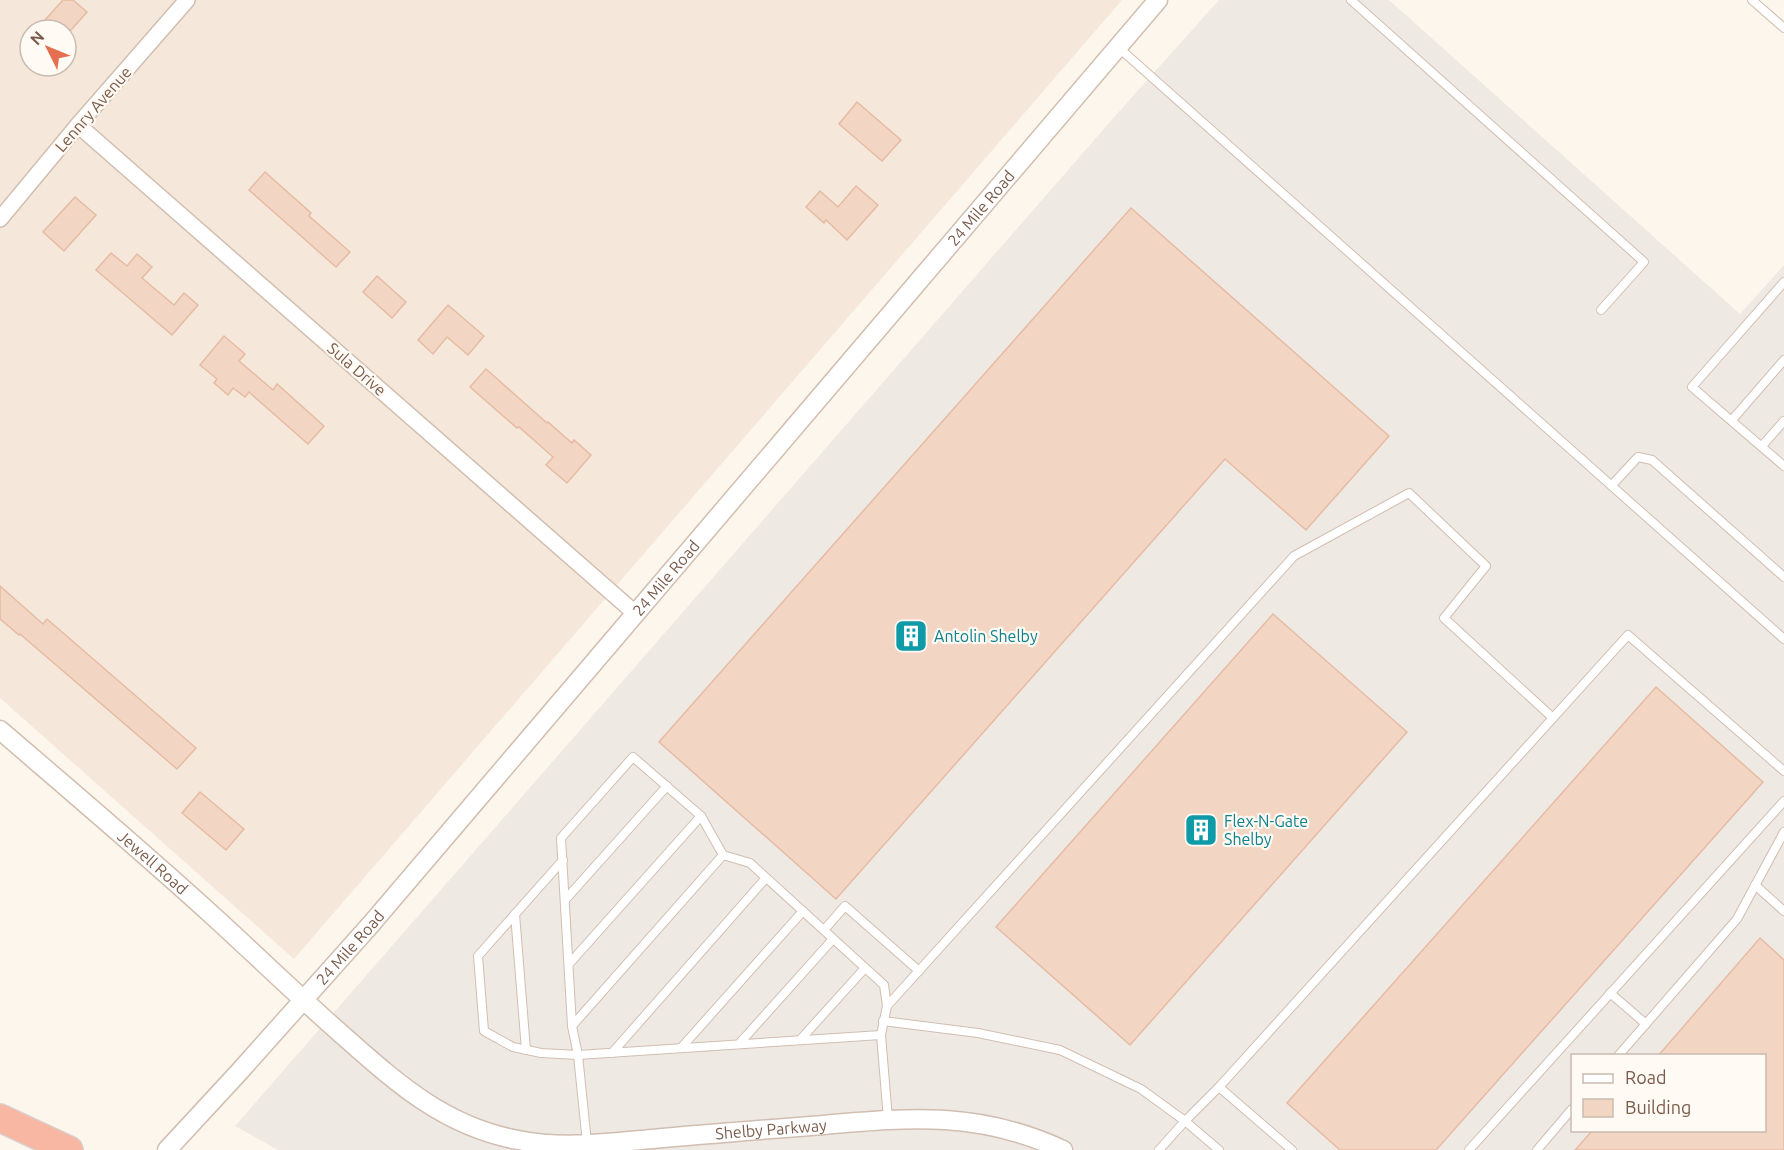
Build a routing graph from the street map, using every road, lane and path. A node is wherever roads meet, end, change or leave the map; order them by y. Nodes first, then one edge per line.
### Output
1 (187, 0) edge
2 (1158, 0) edge
3 (1351, 0) edge
4 (1752, 0) edge
5 (1784, 28) edge
6 (1118, 47) junction
7 (78, 125) junction
8 (0, 219) edge
9 (1784, 282) edge
10 (1601, 310) dead end
11 (1784, 360) edge
12 (1732, 420) junction
13 (1784, 421) edge
14 (1762, 446) junction
15 (1784, 466) edge
16 (1612, 485) junction
17 (1784, 577) edge
18 (636, 614) junction
19 (1784, 639) edge
20 (1553, 718) junction
21 (0, 730) edge
22 (1784, 771) edge
23 (667, 786) junction
24 (1784, 801) edge
25 (701, 816) junction
26 (1784, 832) edge
27 (723, 855) junction
28 (563, 860) junction
29 (766, 878) junction
30 (1755, 885) junction
31 (565, 900) junction
32 (803, 911) junction
33 (1784, 911) edge
34 (515, 914) junction
35 (824, 930) junction
36 (833, 939) junction
37 (569, 964) junction
38 (865, 968) junction
39 (919, 971) junction
40 (1610, 993) junction
41 (303, 1000) junction
42 (887, 1006) junction
43 (883, 1021) junction
44 (1646, 1024) junction
45 (572, 1026) junction
46 (881, 1035) junction
47 (800, 1040) junction
48 (739, 1044) junction
49 (681, 1048) junction
50 (526, 1050) junction
51 (612, 1053) junction
52 (1620, 1054) edge
53 (578, 1055) junction
54 (1219, 1087) junction
55 (1571, 1109) edge
56 (0, 1118) edge
57 (888, 1119) junction
58 (1185, 1121) junction
59 (587, 1145) junction
60 (647, 1145) edge
61 (69, 1150) edge
62 (167, 1150) edge
63 (1063, 1150) edge
64 (1159, 1150) edge
65 (1219, 1150) edge
66 (1292, 1150) edge
67 (1469, 1150) edge
68 (1537, 1150) edge

1 - 7 street, Lennry Avenue
2 - 6 street, 24 Mile Road
3 - 10 lane
4 - 5 lane
6 - 16 lane
6 - 18 street, 24 Mile Road
7 - 8 street, Lennry Avenue
7 - 18 street, Sula Drive
9 - 12 lane
11 - 12 lane
12 - 14 lane
13 - 14 lane
14 - 15 lane
16 - 17 lane
16 - 19 lane
18 - 41 street, 24 Mile Road
20 - 22 lane
20 - 39 lane
20 - 54 lane
21 - 41 street, Jewell Road
23 - 25 lane
23 - 28 lane
23 - 31 lane
24 - 40 lane
25 - 27 lane
25 - 37 lane
26 - 30 lane
27 - 29 lane
27 - 45 lane
28 - 31 lane
28 - 34 lane
29 - 32 lane
29 - 51 lane
30 - 33 lane
30 - 44 lane
31 - 37 lane
32 - 35 lane
32 - 49 lane
34 - 50 lane
34 - 50 lane
35 - 36 lane
35 - 39 lane
36 - 38 lane
36 - 48 lane
37 - 45 lane
38 - 42 lane
38 - 47 lane
39 - 42 lane
40 - 44 lane
40 - 67 lane
41 - 59 street, Shelby Parkway
41 - 62 street, 24 Mile Road
42 - 43 lane
43 - 46 lane
43 - 58 lane
44 - 52 lane
45 - 53 lane
46 - 47 lane
46 - 57 lane
47 - 48 lane
48 - 49 lane
49 - 51 lane
50 - 53 lane
51 - 53 lane
53 - 59 lane
54 - 58 lane
54 - 66 lane
55 - 68 lane
56 - 61 highway
57 - 60 street, Shelby Parkway
57 - 63 street, Shelby Parkway
58 - 64 lane
58 - 65 lane
59 - 60 street, Shelby Parkway

